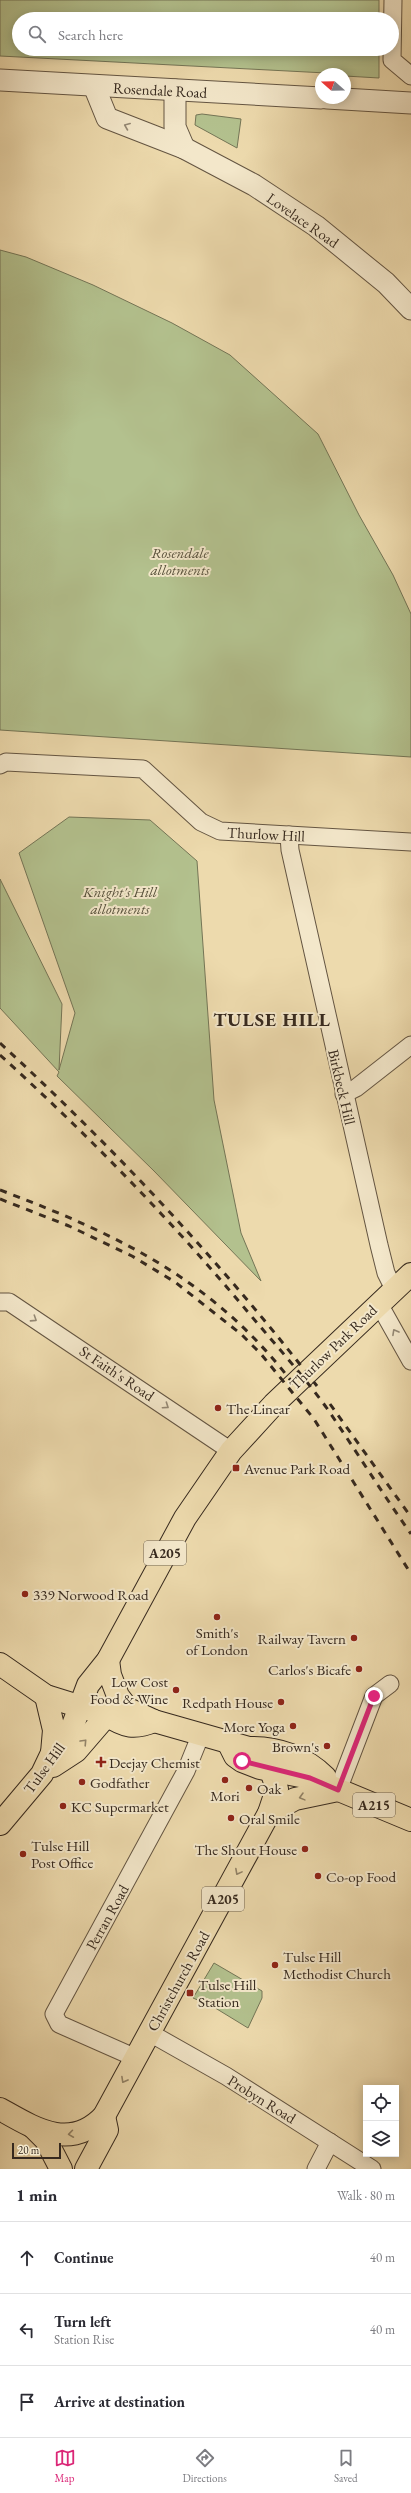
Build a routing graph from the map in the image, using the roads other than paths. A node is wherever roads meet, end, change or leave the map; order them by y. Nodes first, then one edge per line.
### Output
1 (393, 0) edge
2 (393, 12) edge
3 (392, 56) edge
4 (411, 76) edge
5 (0, 80) edge
6 (94, 86) junction
7 (175, 90) junction
8 (315, 98) edge
9 (351, 99) edge
10 (411, 103) edge
11 (184, 148) junction
12 (411, 309) edge
13 (0, 765) edge
14 (289, 835) junction
15 (411, 842) edge
16 (411, 1045) edge
17 (344, 1094) junction
18 (411, 1274) edge
19 (394, 1289) junction
20 (0, 1302) edge
21 (378, 1304) junction
22 (411, 1361) edge
23 (231, 1451) junction
24 (108, 1660) junction
25 (0, 1664) edge
26 (390, 1684) dead end
27 (46, 1696) junction
28 (80, 1706) junction
29 (128, 1709) junction
30 (107, 1715) junction
31 (154, 1721) junction
32 (201, 1734) junction
33 (228, 1742) junction
34 (248, 1748) junction
35 (52, 1753) junction
36 (271, 1770) junction
37 (42, 1774) junction
38 (338, 1790) junction
39 (270, 1812) junction
40 (411, 1820) edge
41 (0, 1824) edge
42 (150, 2033) junction
43 (136, 2058) junction
44 (0, 2109) edge
45 (104, 2116) junction
46 (34, 2128) junction
47 (330, 2142) junction
48 (61, 2169) edge
49 (86, 2169) edge
50 (316, 2169) edge
51 (372, 2169) edge

1 - 2 street
3 - 4 street
5 - 6 street, Rosendale Road
6 - 7 street, Rosendale Road
11 -> 6 street, Lovelace Road
7 - 8 street, Rosendale Road
7 - 11 street
9 - 10 street
11 - 12 street, Lovelace Road
13 - 14 street, Thurlow Hill
14 - 15 street, Thurlow Hill
14 - 17 street, Birkbeck Hill
16 - 17 street
17 - 19 street, Birkbeck Hill
18 - 19 main road, Thurlow Park Road / A205
19 - 21 main road, Thurlow Park Road / A205
20 -> 23 street, St Faith's Road
22 -> 21 street
21 - 23 main road, Thurlow Park Road / A205
23 - 24 main road, Thurlow Park Road / A205
24 - 28 main road, Thurlow Park Road / A205
24 - 29 main road
25 - 27 main road
26 - 38 street
27 - 28 main road
27 - 35 main road
28 - 30 main road
28 - 35 main road, Tulse Hill / A205
29 - 30 main road
29 - 31 main road, A205
30 - 31 main road
37 -> 30 main road, A205
31 - 32 main road, A205
32 - 33 main road, A205
32 - 43 street, Perran Road
33 - 34 main road, A205
33 - 36 main road
34 - 36 main road, A205
34 - 38 main road, A215
35 - 37 main road, Tulse Hill / A205
36 - 38 main road
36 - 39 main road, Christchurch Road / A205
37 - 41 main road, Tulse Hill / A205
38 -> 39 main road, A215
38 - 40 main road, A215
39 -> 42 main road, Christchurch Road / A205
42 - 43 main road, Christchurch Road / A205
42 - 47 street, Probyn Road
43 -> 45 main road, Christchurch Road / A205
44 - 46 main road, A205
45 -> 46 main road, A205
45 - 49 main road, Christchurch Road / A205
46 - 48 main road, A205
47 - 50 street
47 - 51 street, Probyn Road

